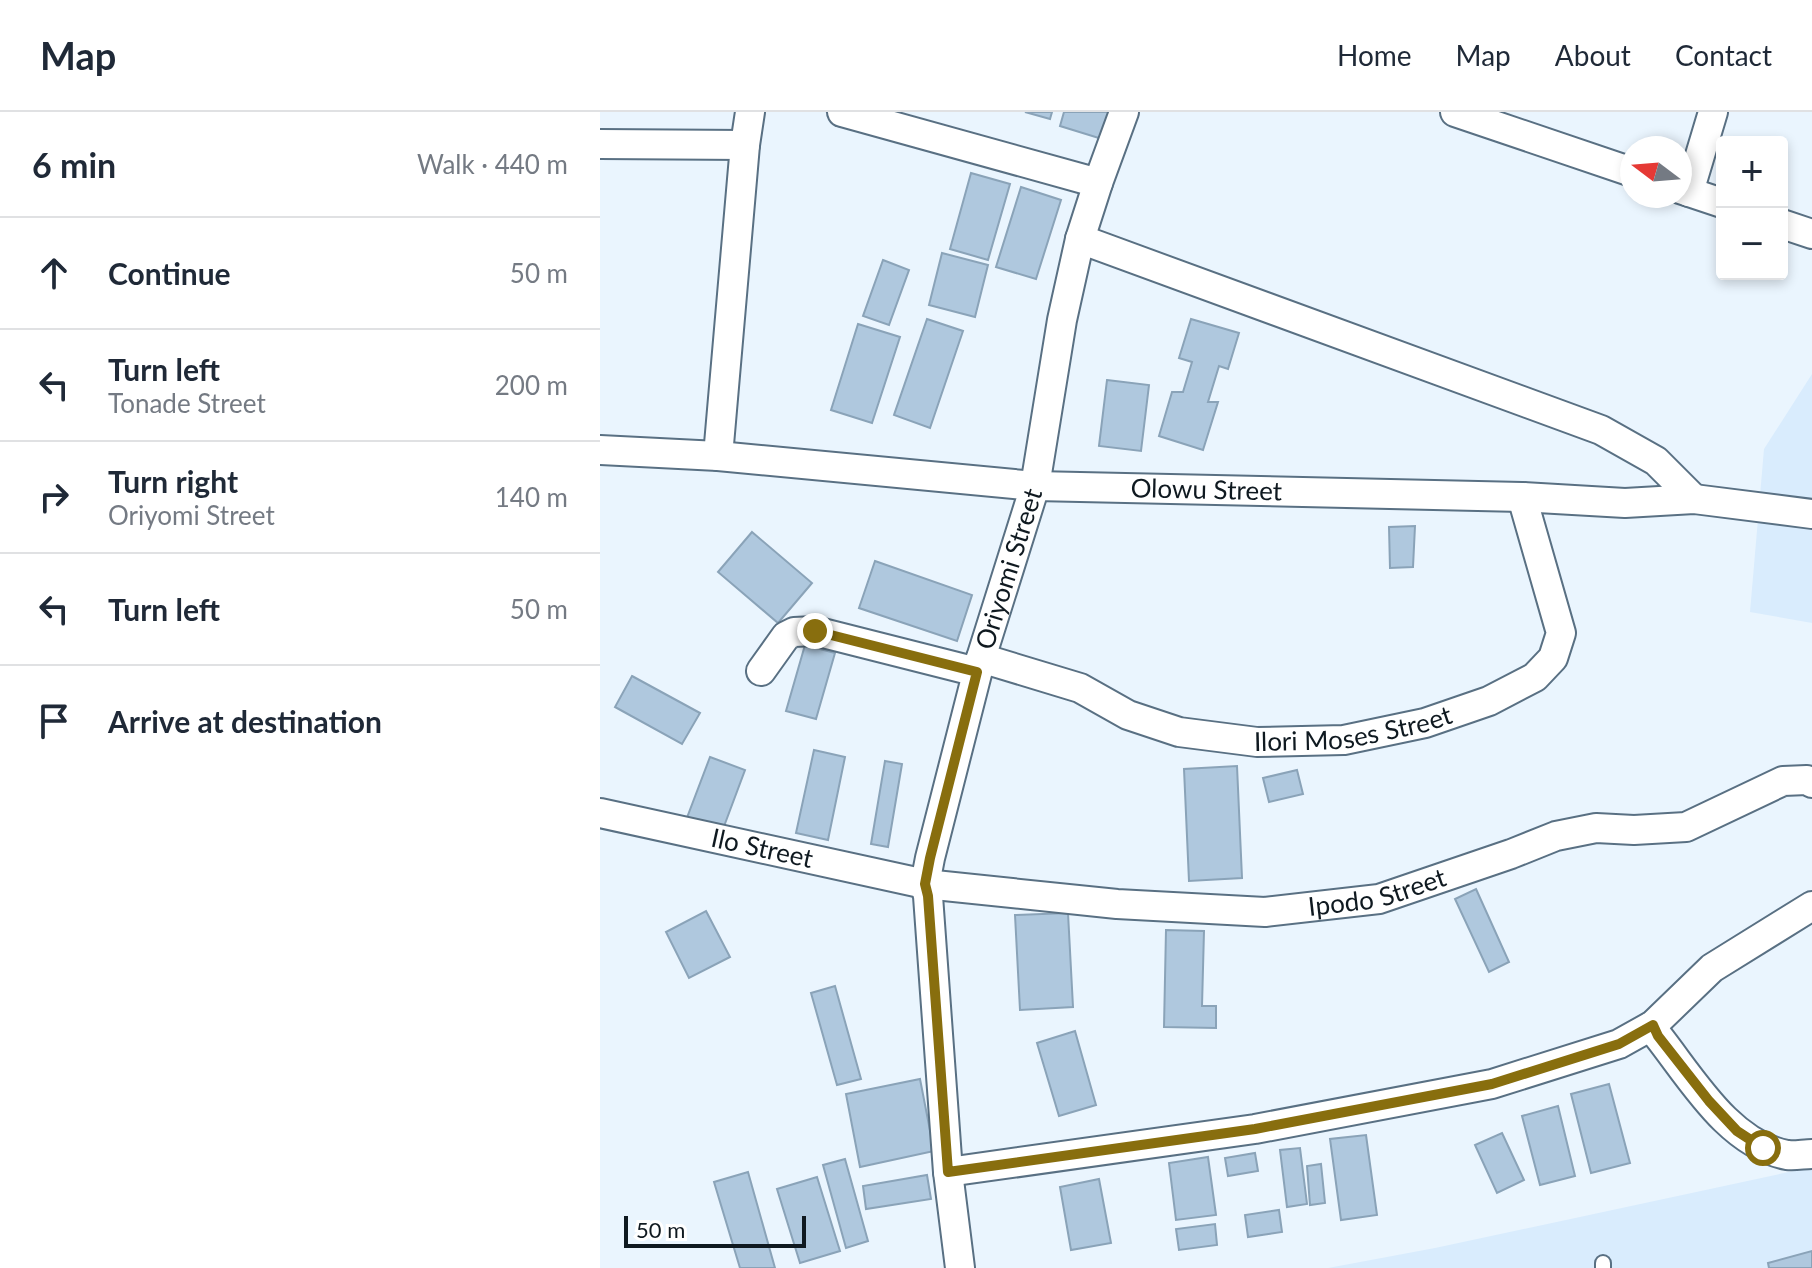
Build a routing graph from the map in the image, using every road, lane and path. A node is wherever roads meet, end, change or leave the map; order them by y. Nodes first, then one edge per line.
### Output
1 (750, 112) edge
2 (842, 112) edge
3 (1124, 112) edge
4 (1455, 112) edge
5 (1713, 112) edge
6 (600, 144) edge
7 (745, 145) junction
8 (1620, 168) edge
9 (1692, 170) edge
10 (1098, 183) junction
11 (1692, 192) edge
12 (1716, 201) edge
13 (1788, 226) edge
14 (1812, 234) edge
15 (1080, 239) junction
16 (600, 450) edge
17 (718, 456) junction
18 (1035, 486) junction
19 (1522, 497) junction
20 (1694, 499) junction
21 (1812, 514) edge
22 (979, 665) junction
23 (761, 671) dead end
24 (1812, 783) edge
25 (600, 813) edge
26 (925, 884) junction
27 (1812, 906) edge
28 (1653, 1025) junction
29 (1812, 1154) edge
30 (948, 1172) junction
31 (960, 1268) edge

1 - 7 street
2 - 10 street
3 - 10 street, Oriyomi Street
4 - 8 street
5 - 9 street
6 - 7 street
7 - 17 street
10 - 15 street, Oriyomi Street
11 - 12 street
13 - 14 street
15 - 18 street, Oriyomi Street
15 - 20 street
16 - 17 street, Olowu Street
17 - 18 street, Olowu Street
18 - 19 street, Olowu Street
18 - 22 street, Oriyomi Street
19 - 20 street, Olowu Street
19 - 22 street, Ilori Moses Street
20 - 21 street, Olowu Street
22 - 23 street, Ilori Moses Street
22 - 26 street, Oriyomi Street
24 - 26 street, Ipodo Street
25 - 26 street, Ilo Street
26 - 30 street, Oriyomi Street
27 - 28 street
28 - 29 street
28 - 30 street
30 - 31 street, Oriyomi Street

